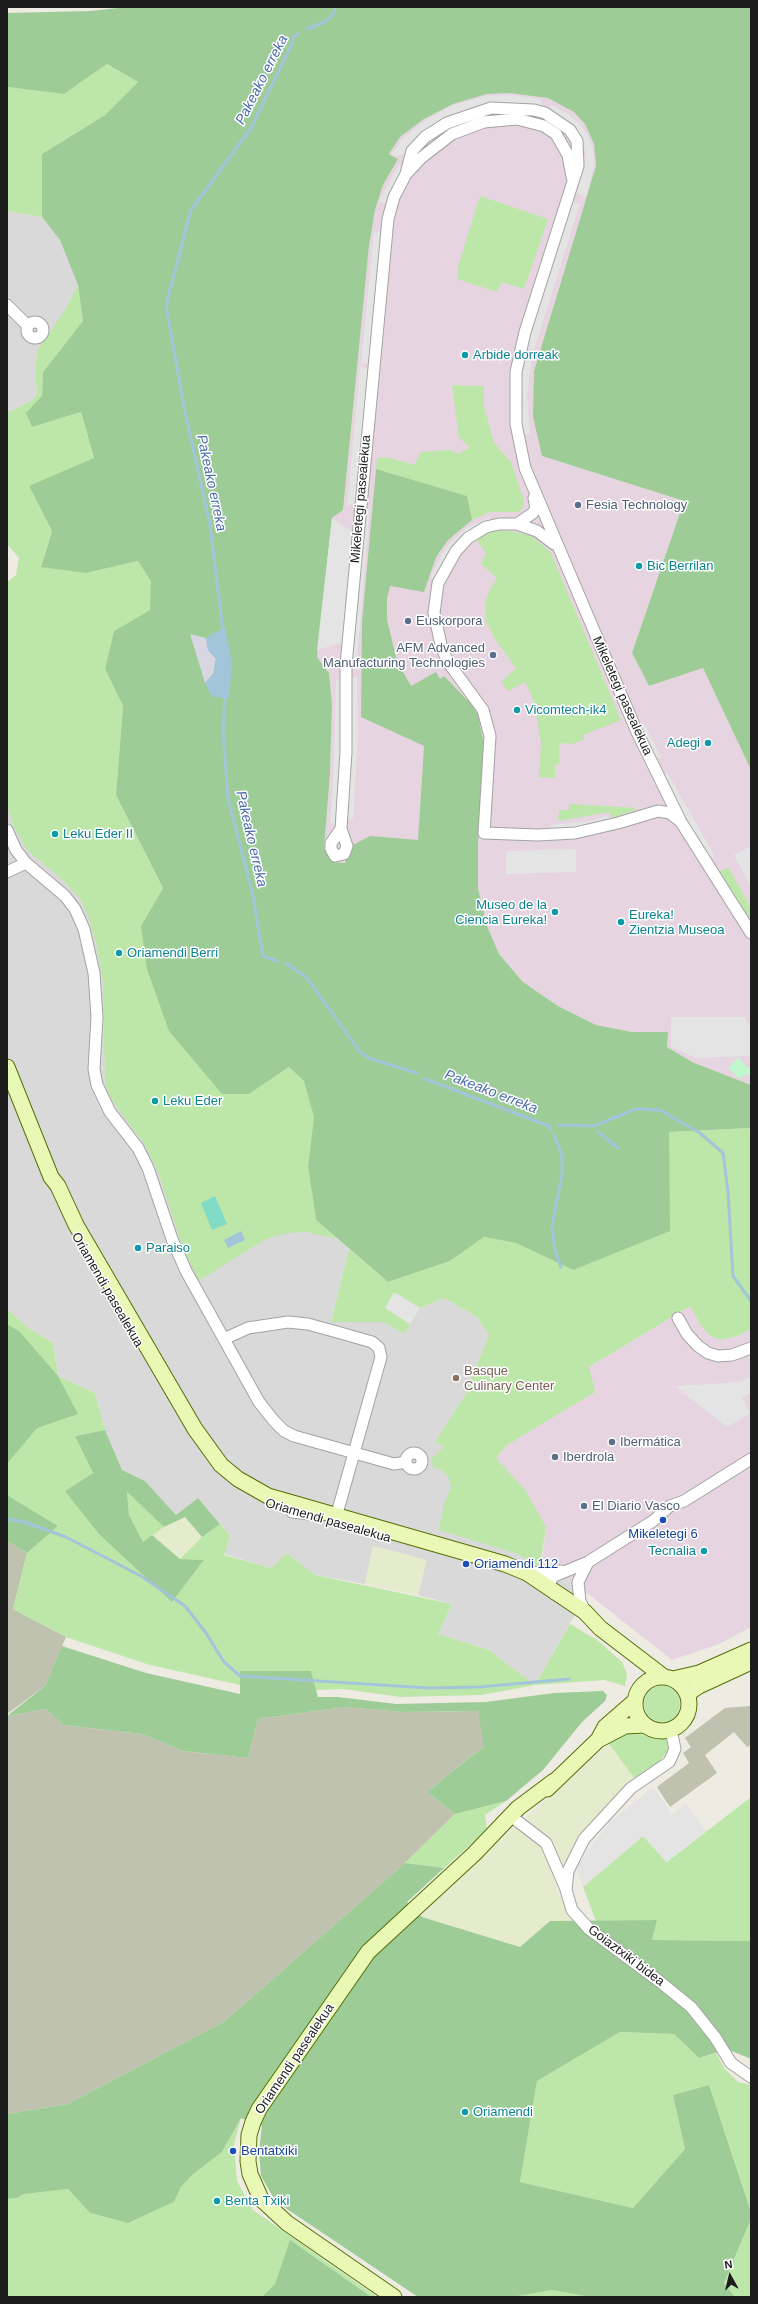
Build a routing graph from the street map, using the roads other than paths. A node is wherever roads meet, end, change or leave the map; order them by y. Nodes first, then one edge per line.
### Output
1 (7, 305) edge
2 (27, 326) dead end
3 (532, 490) junction
4 (517, 524) junction
5 (556, 546) junction
6 (681, 822) junction
7 (342, 829) dead end
8 (7, 830) edge
9 (26, 863) junction
10 (7, 872) edge
11 (751, 933) edge
12 (7, 1067) edge
13 (51, 1177) junction
14 (678, 1318) dead end
15 (224, 1339) junction
16 (751, 1348) edge
17 (353, 1452) junction
18 (751, 1459) edge
19 (406, 1462) dead end
20 (292, 1512) junction
21 (336, 1517) junction
22 (356, 1530) junction
23 (588, 1562) junction
24 (564, 1571) junction
25 (527, 1573) junction
26 (553, 1589) junction
27 (564, 1606) junction
28 (585, 1612) junction
29 (600, 1628) junction
30 (751, 1650) edge
31 (634, 1656) junction
32 (751, 1662) edge
33 (668, 1678) junction
34 (688, 1694) junction
35 (637, 1696) junction
36 (644, 1725) junction
37 (671, 1730) junction
38 (598, 1740) junction
39 (554, 1781) junction
40 (516, 1820) junction
41 (474, 1854) junction
42 (566, 1890) junction
43 (751, 2077) edge
44 (394, 2297) edge

1 - 2 street
3 - 4 street
3 - 5 street, Mikeletegi pasealekua
3 - 7 street, Mikeletegi pasealekua
4 - 5 street, Mikeletegi pasealekua
4 - 6 street, Mikeletegi pasealekua
5 - 6 street, Mikeletegi pasealekua
6 - 11 street, Mikeletegi pasealekua
8 - 9 street
9 - 10 street
9 - 15 street
12 - 13 street, Oriamendi pasealekua
13 - 20 street, Oriamendi pasealekua
13 - 21 street, Oriamendi pasealekua
14 - 16 street
15 - 17 street
15 - 17 street
17 - 19 street
17 - 21 street
18 - 23 street
20 - 21 street
20 - 22 street, Oriamendi pasealekua
21 - 22 street
21 - 25 street, Oriamendi pasealekua
22 - 27 street, Oriamendi pasealekua
23 - 24 street
23 - 28 street
24 - 25 street
24 - 26 street
25 - 26 street, Oriamendi pasealekua
26 - 27 street
26 - 28 street, Oriamendi pasealekua
27 - 29 street, Oriamendi pasealekua
28 - 29 street, Oriamendi pasealekua
29 - 31 street, Oriamendi pasealekua
30 - 33 street
31 - 33 street, Oriamendi pasealekua
31 - 35 street
32 - 34 street
33 - 34 street
33 - 35 street
34 - 37 street
35 - 36 street
35 - 38 street, Oriamendi pasealekua
36 - 37 street
36 - 38 street
37 - 42 street, Goiaztxiki bidea
38 - 39 street, Oriamendi pasealekua
39 - 40 street, Oriamendi pasealekua
39 - 41 street, Oriamendi pasealekua
40 - 41 street, Oriamendi pasealekua
40 - 42 street
41 - 44 street, Oriamendi pasealekua
42 - 43 street, Goiaztxiki bidea

